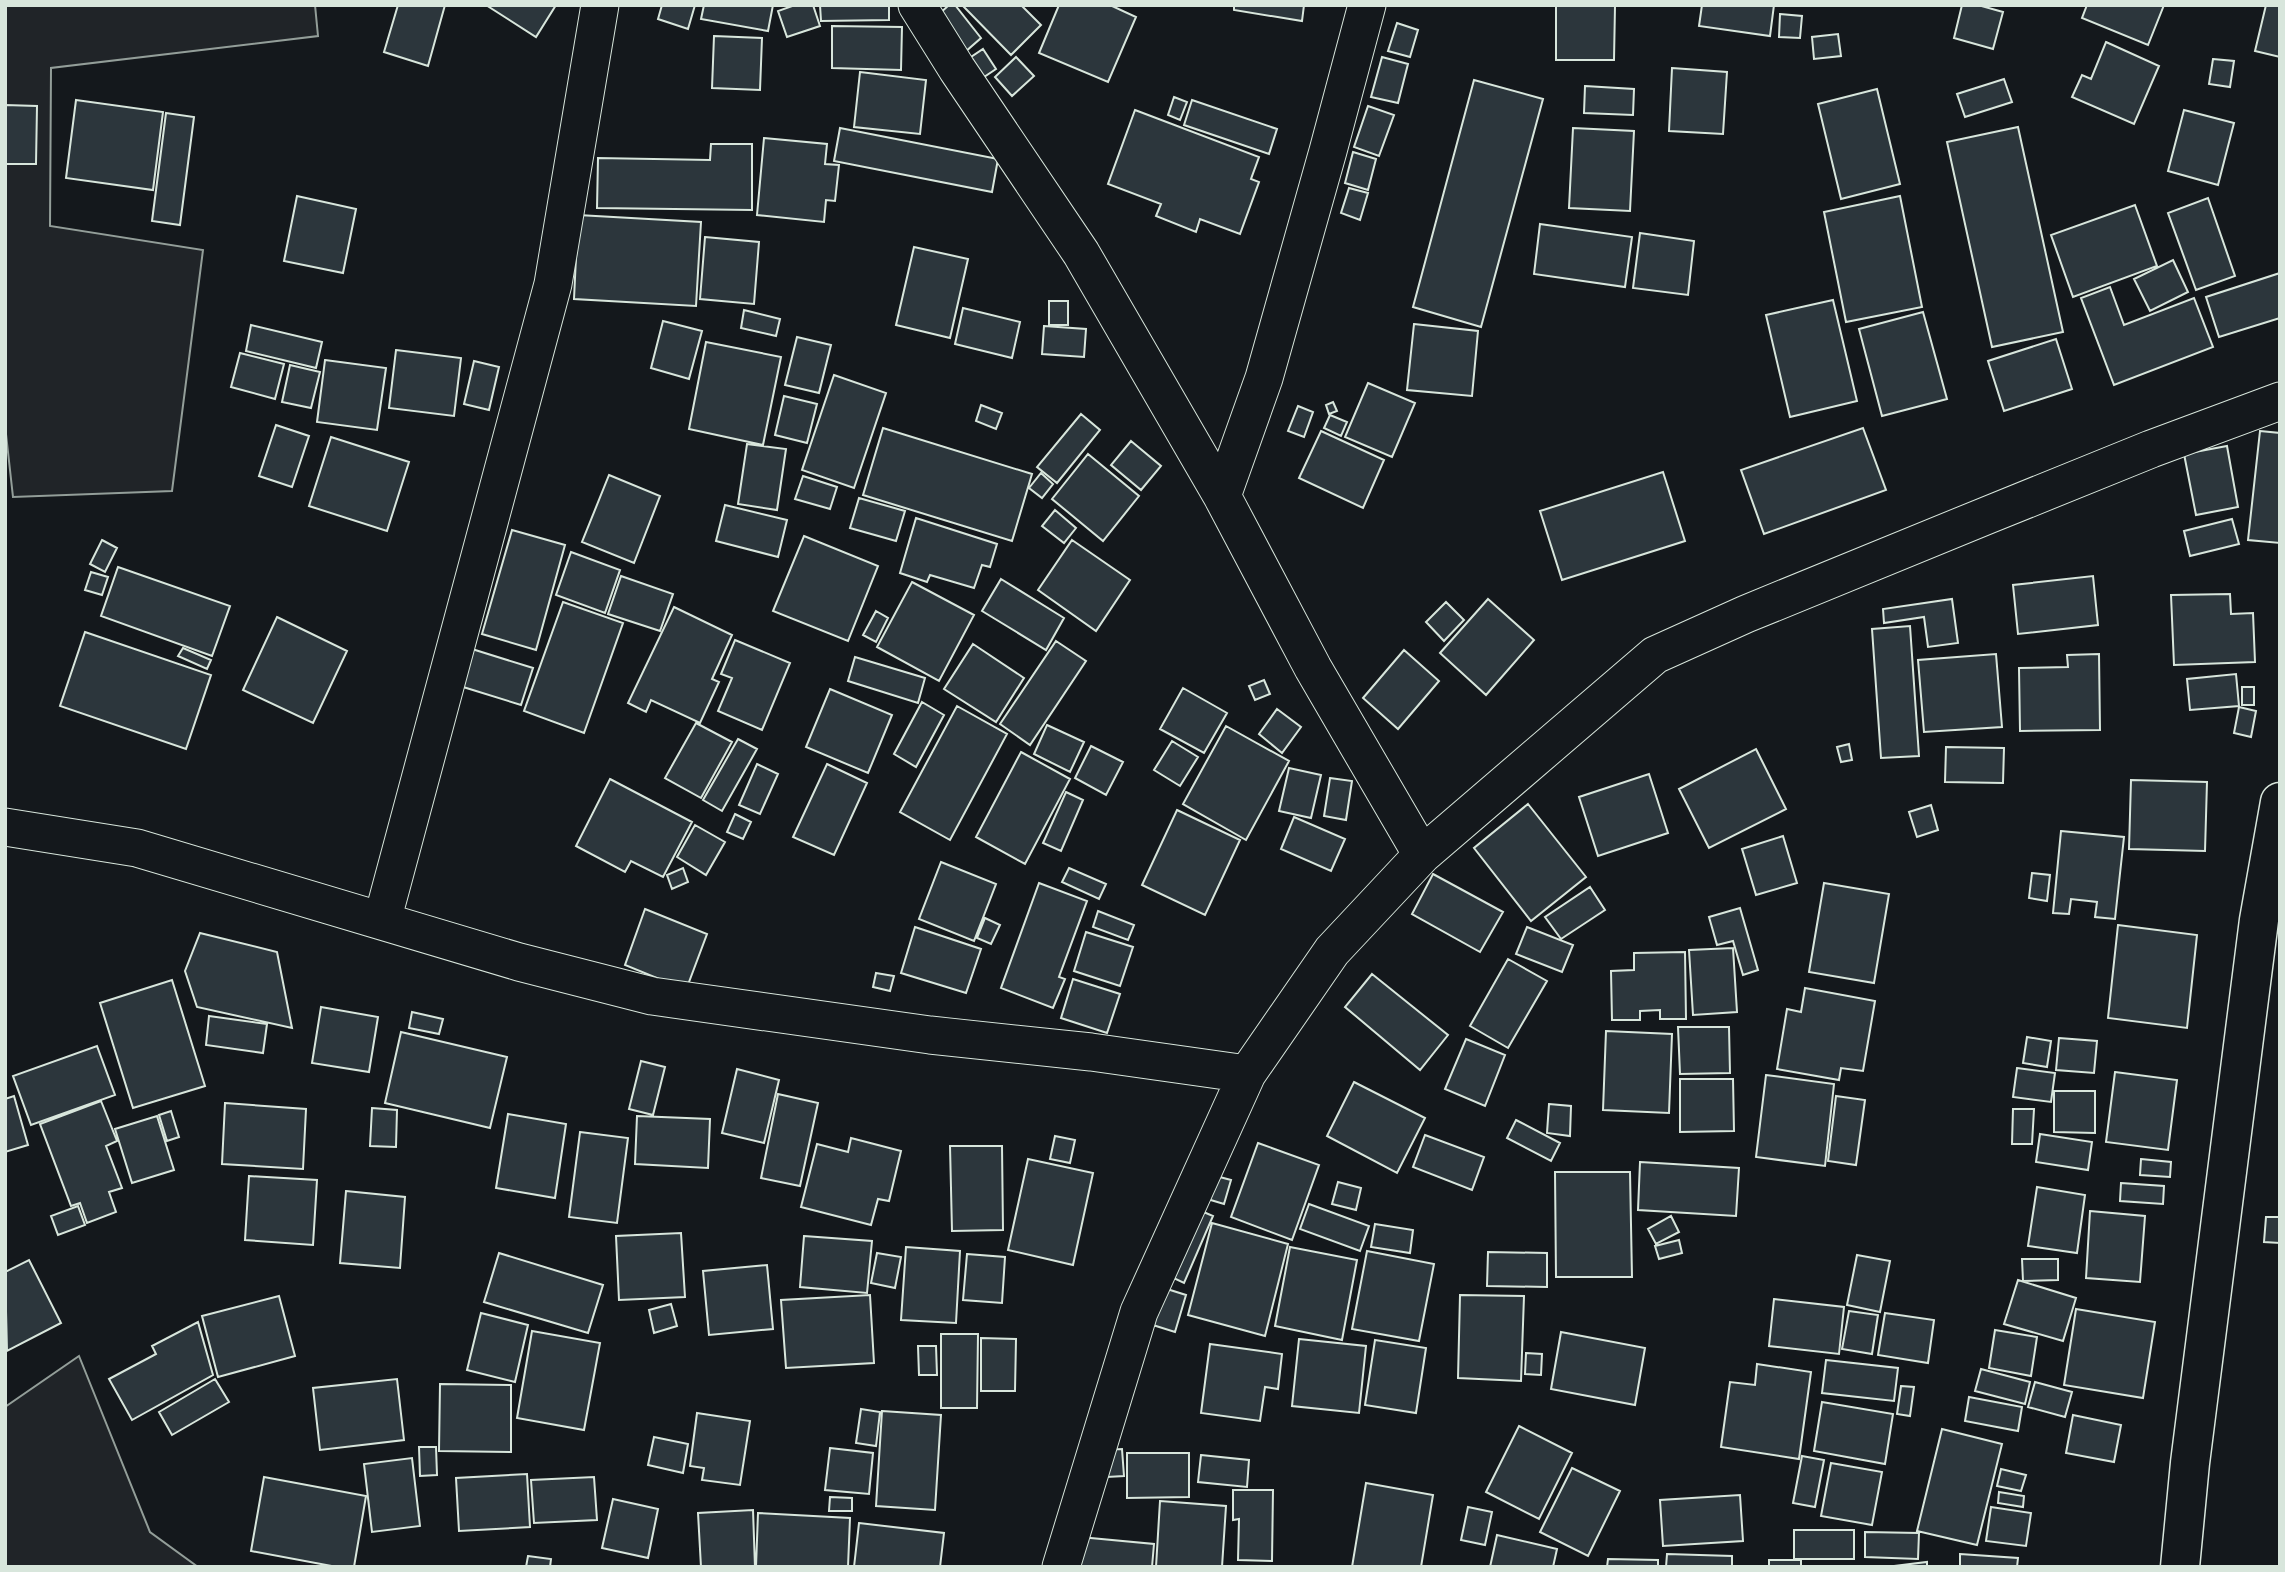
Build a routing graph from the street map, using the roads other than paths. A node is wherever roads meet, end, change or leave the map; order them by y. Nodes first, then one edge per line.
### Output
1 (600, 5) edge
2 (917, 5) edge
3 (1367, 5) edge
4 (2280, 401) edge
5 (1222, 496) junction
6 (2280, 802) edge
7 (5, 827) edge
8 (1422, 855) junction
9 (382, 920) junction
10 (1247, 1074) junction
11 (1060, 1567) edge
12 (2180, 1567) edge

1 - 9 street
2 - 5 street
3 - 5 street
4 - 8 street
5 - 8 street
6 - 12 street
7 - 9 street
8 - 10 street
9 - 10 street
10 - 11 street

